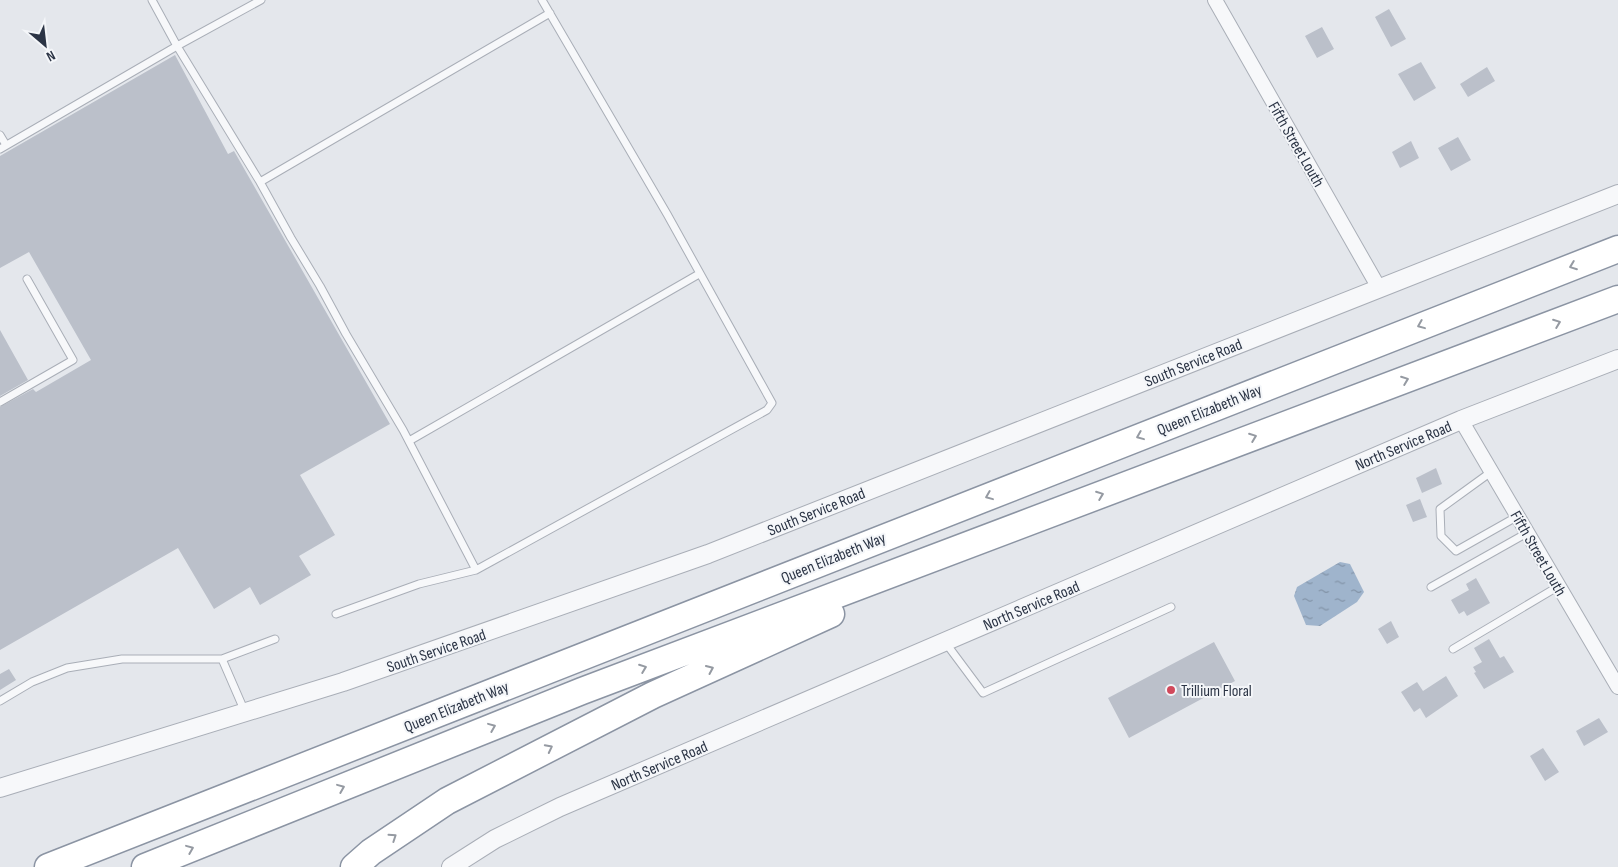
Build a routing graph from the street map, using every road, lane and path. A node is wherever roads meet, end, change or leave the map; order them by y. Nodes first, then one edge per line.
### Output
1 (152, 0) edge
2 (261, 0) edge
3 (542, 0) edge
4 (1214, 0) edge
5 (550, 13) junction
6 (177, 46) junction
7 (0, 135) edge
8 (3, 147) edge
9 (260, 182) junction
10 (1618, 194) edge
11 (1618, 249) edge
12 (700, 274) junction
13 (27, 279) dead end
14 (1379, 288) junction
15 (1618, 299) edge
16 (1618, 359) edge
17 (0, 402) edge
18 (1461, 420) junction
19 (409, 441) junction
20 (1491, 472) junction
21 (1055, 512) junction
22 (1518, 516) junction
23 (1527, 533) junction
24 (476, 570) junction
25 (1558, 586) junction
26 (1431, 587) dead end
27 (1171, 607) dead end
28 (336, 614) dead end
29 (275, 639) dead end
30 (944, 642) junction
31 (1453, 649) dead end
32 (222, 659) junction
33 (1618, 687) edge
34 (0, 701) edge
35 (245, 712) junction
36 (0, 788) edge
37 (48, 867) edge
38 (145, 867) edge
39 (354, 867) edge
40 (451, 867) edge

1 - 6 lane
2 - 6 lane
3 - 5 lane
4 - 14 street, Fifth Street Louth
5 - 9 lane
5 - 12 lane
6 - 8 lane
6 - 9 lane
7 - 8 lane
9 - 19 lane
10 - 14 street, South Service Road
11 -> 37 highway, Queen Elizabeth Way
12 - 19 lane
12 - 24 lane
13 - 17 lane
14 - 35 street, South Service Road
21 -> 15 highway, Queen Elizabeth Way
16 - 18 street, North Service Road
18 - 20 street, Fifth Street Louth
18 - 30 street, North Service Road
19 - 24 lane
20 - 22 street, Fifth Street Louth
20 - 22 lane
38 -> 21 highway, Queen Elizabeth Way
39 -> 21 highway
22 - 23 street, Fifth Street Louth
23 - 25 street, Fifth Street Louth
23 - 26 lane
24 - 28 lane
25 - 31 lane
25 - 33 street, Fifth Street Louth
27 - 30 lane
29 - 32 lane
30 - 40 street, North Service Road
32 - 34 lane
32 - 35 lane
35 - 36 street, South Service Road

